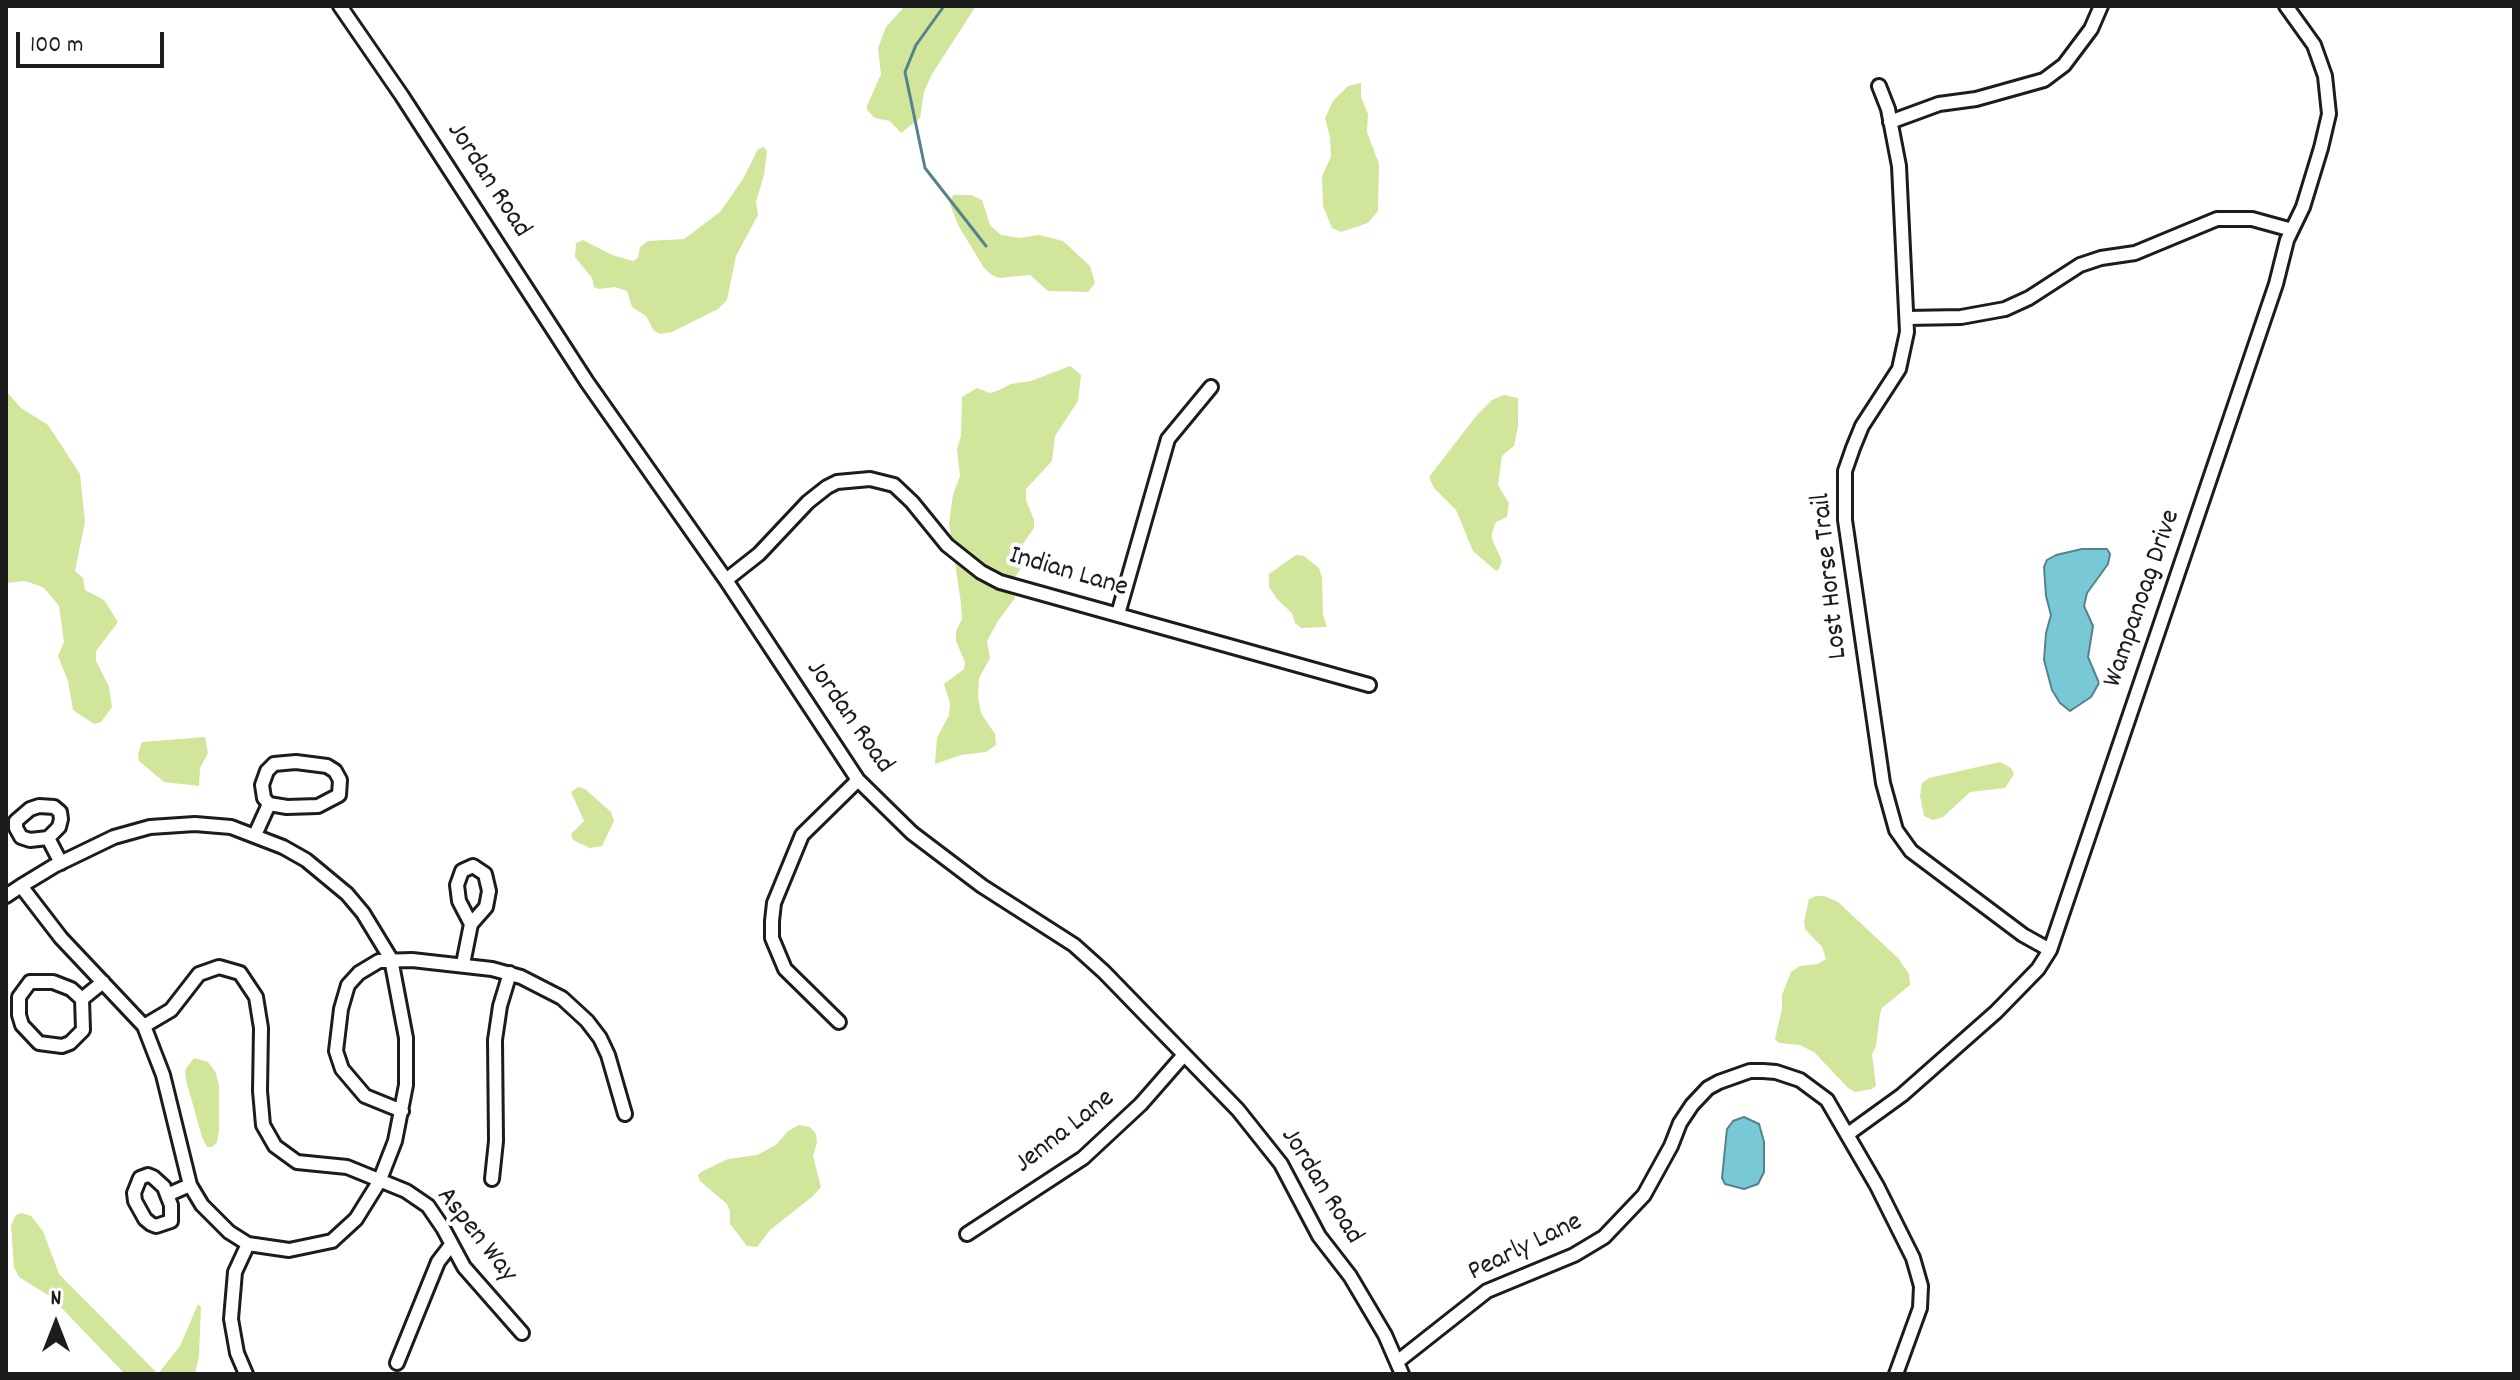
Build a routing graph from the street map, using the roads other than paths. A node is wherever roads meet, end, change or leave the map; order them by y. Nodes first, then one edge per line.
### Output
1 (340, 6) edge
2 (2101, 6) edge
3 (2286, 6) edge
4 (1879, 86) dead end
5 (1890, 122) junction
6 (2292, 230) junction
7 (1907, 318) junction
8 (1211, 387) dead end
9 (726, 580) junction
10 (1118, 614) junction
11 (1369, 685) dead end
12 (858, 780) junction
13 (269, 804) junction
14 (255, 835) junction
15 (48, 838) dead end
16 (61, 863) junction
17 (21, 886) junction
18 (6, 896) edge
19 (471, 924) dead end
20 (2050, 950) junction
21 (391, 959) junction
22 (463, 964) junction
23 (510, 973) junction
24 (103, 982) junction
25 (82, 999) junction
26 (839, 1022) dead end
27 (144, 1026) junction
28 (1183, 1056) junction
29 (402, 1111) junction
30 (625, 1114) dead end
31 (1848, 1134) junction
32 (492, 1179) dead end
33 (379, 1182) junction
34 (190, 1185) junction
35 (167, 1195) dead end
36 (967, 1234) dead end
37 (248, 1244) junction
38 (451, 1245) junction
39 (522, 1333) dead end
40 (397, 1363) dead end
41 (1400, 1368) edge
42 (246, 1374) edge
43 (1896, 1374) edge

1 - 9 street, Jordan Road
2 - 5 street
3 - 6 street, Wampanoag Drive
4 - 5 street, Lost Horse Trail
5 - 7 street, Lost Horse Trail
6 - 7 street
6 - 20 street, Wampanoag Drive
7 - 20 street, Lost Horse Trail
8 - 10 street
9 - 10 street, Indian Lane
9 - 12 street, Jordan Road
10 - 11 street, Indian Lane
12 - 26 street
12 - 28 street, Jordan Road
13 - 13 street
13 - 14 street
14 - 16 street
14 - 21 street
15 - 16 street
16 - 17 street
17 - 18 street
17 - 24 street
19 - 22 street
20 - 31 street, Wampanoag Drive
21 - 22 street
21 - 29 street
21 - 29 street
22 - 23 street
23 - 30 street
23 - 32 street
24 - 25 street
24 - 27 street
25 - 25 street
27 - 33 street, Aspen Way
27 - 34 street
28 - 36 street, Jenna Lane
28 - 41 street, Jordan Road
29 - 33 street
31 - 41 street, Pearly Lane
31 - 43 street, Pearly Lane
33 - 37 street
33 - 38 street, Aspen Way
34 - 35 street
34 - 37 street
37 - 42 street
38 - 39 street, Aspen Way
38 - 40 street

